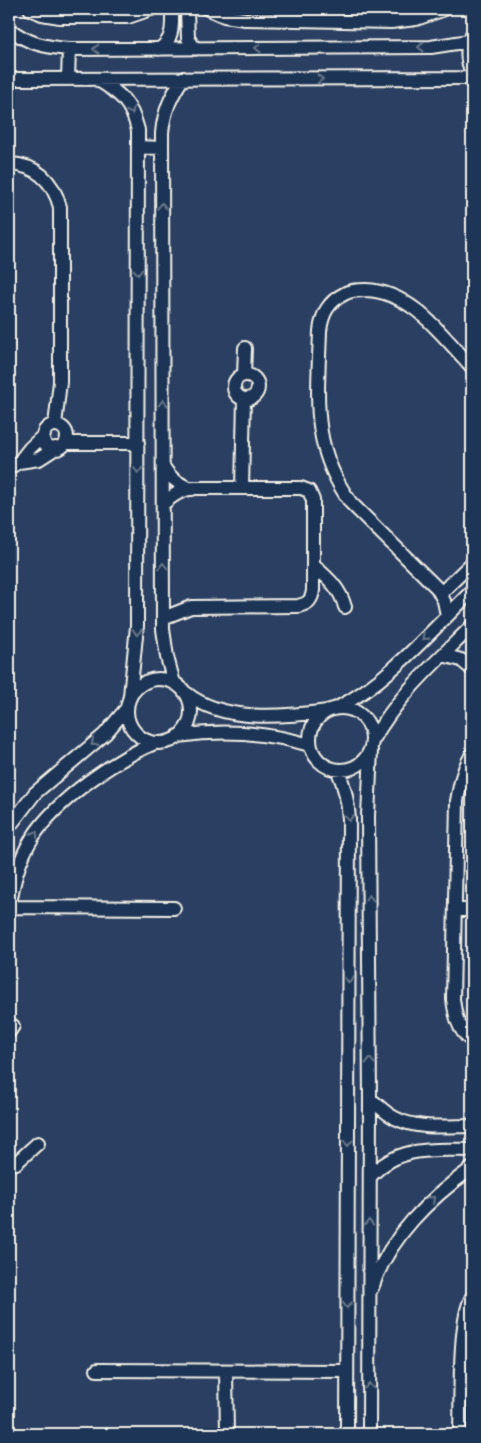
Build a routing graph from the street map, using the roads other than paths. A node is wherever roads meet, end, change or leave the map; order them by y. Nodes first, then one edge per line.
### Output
1 (30, 9) edge
2 (151, 9) edge
3 (172, 9) edge
4 (187, 9) edge
5 (208, 9) edge
6 (445, 9) edge
7 (9, 29) edge
8 (471, 38) edge
9 (159, 48) junction
10 (195, 48) junction
11 (69, 49) junction
12 (472, 72) edge
13 (68, 78) junction
14 (183, 78) junction
15 (472, 78) edge
16 (9, 79) edge
17 (96, 79) junction
18 (138, 147) junction
19 (162, 148) junction
20 (9, 164) edge
21 (245, 348) dead end
22 (472, 367) edge
23 (244, 375) junction
24 (244, 399) junction
25 (55, 425) junction
26 (44, 435) junction
27 (138, 443) junction
28 (60, 446) junction
29 (14, 465) edge
30 (163, 466) junction
31 (192, 488) junction
32 (242, 488) junction
33 (163, 504) junction
34 (472, 563) edge
35 (313, 565) junction
36 (440, 589) junction
37 (470, 593) edge
38 (163, 597) junction
39 (191, 607) junction
40 (345, 608) dead end
41 (447, 615) junction
42 (163, 618) junction
43 (472, 626) edge
44 (443, 655) junction
45 (472, 669) edge
46 (179, 688) junction
47 (129, 702) junction
48 (333, 709) junction
49 (178, 736) junction
50 (155, 743) junction
51 (310, 745) junction
52 (372, 745) junction
53 (472, 754) edge
54 (338, 771) junction
55 (9, 827) edge
56 (9, 907) edge
57 (174, 908) dead end
58 (456, 910) junction
59 (472, 910) edge
60 (9, 912) edge
61 (472, 1041) edge
62 (370, 1099) junction
63 (472, 1126) edge
64 (38, 1143) dead end
65 (472, 1150) edge
66 (9, 1164) edge
67 (472, 1168) edge
68 (370, 1176) junction
69 (472, 1297) edge
70 (368, 1298) junction
71 (467, 1356) edge
72 (97, 1370) dead end
73 (226, 1371) junction
74 (347, 1371) junction
75 (227, 1434) edge
76 (347, 1434) edge
77 (369, 1434) edge
78 (460, 1434) edge

1 - 2 street
3 - 9 street
4 - 10 street
5 - 6 street
7 - 11 street
8 -> 10 street
8 - 12 street
9 - 10 street
9 -> 11 street
11 - 13 street
13 - 16 street
13 - 17 street
14 -> 15 street
14 - 17 street
14 - 19 street
17 -> 18 street
18 - 19 street
18 -> 27 street
30 -> 19 street
20 - 25 street
21 - 23 street
22 - 36 street
23 - 24 street
23 - 24 street
24 - 32 street
25 - 26 street
25 - 28 street
26 - 28 street
26 - 29 street
27 - 28 street
27 -> 47 street
28 - 29 street
30 - 31 street
30 - 33 street
31 - 32 street
31 - 33 street
32 - 35 street
38 -> 33 street
34 - 36 street
35 - 39 street
35 - 40 street
36 - 37 street
36 - 41 street
37 - 41 street
38 - 39 street
38 - 42 street
39 - 42 street
41 -> 48 street
42 - 46 street
43 - 44 street
44 - 45 street
44 - 52 street
46 - 47 street
46 - 48 street
46 - 49 street
47 - 50 street
47 -> 55 street
48 - 51 street
48 - 52 street
49 - 50 street
49 - 51 street
56 -> 50 street
51 - 54 street
52 - 54 street
62 -> 52 street
53 - 58 street
54 -> 74 street
56 - 57 street
56 - 60 street
58 - 59 street
58 - 61 street
62 - 63 street
62 - 68 street
64 - 66 street
65 - 68 street
70 -> 67 street
70 -> 68 street
69 - 71 street
77 -> 70 street
71 - 78 street
72 - 73 street
73 - 74 street
73 - 75 street
74 - 76 street

